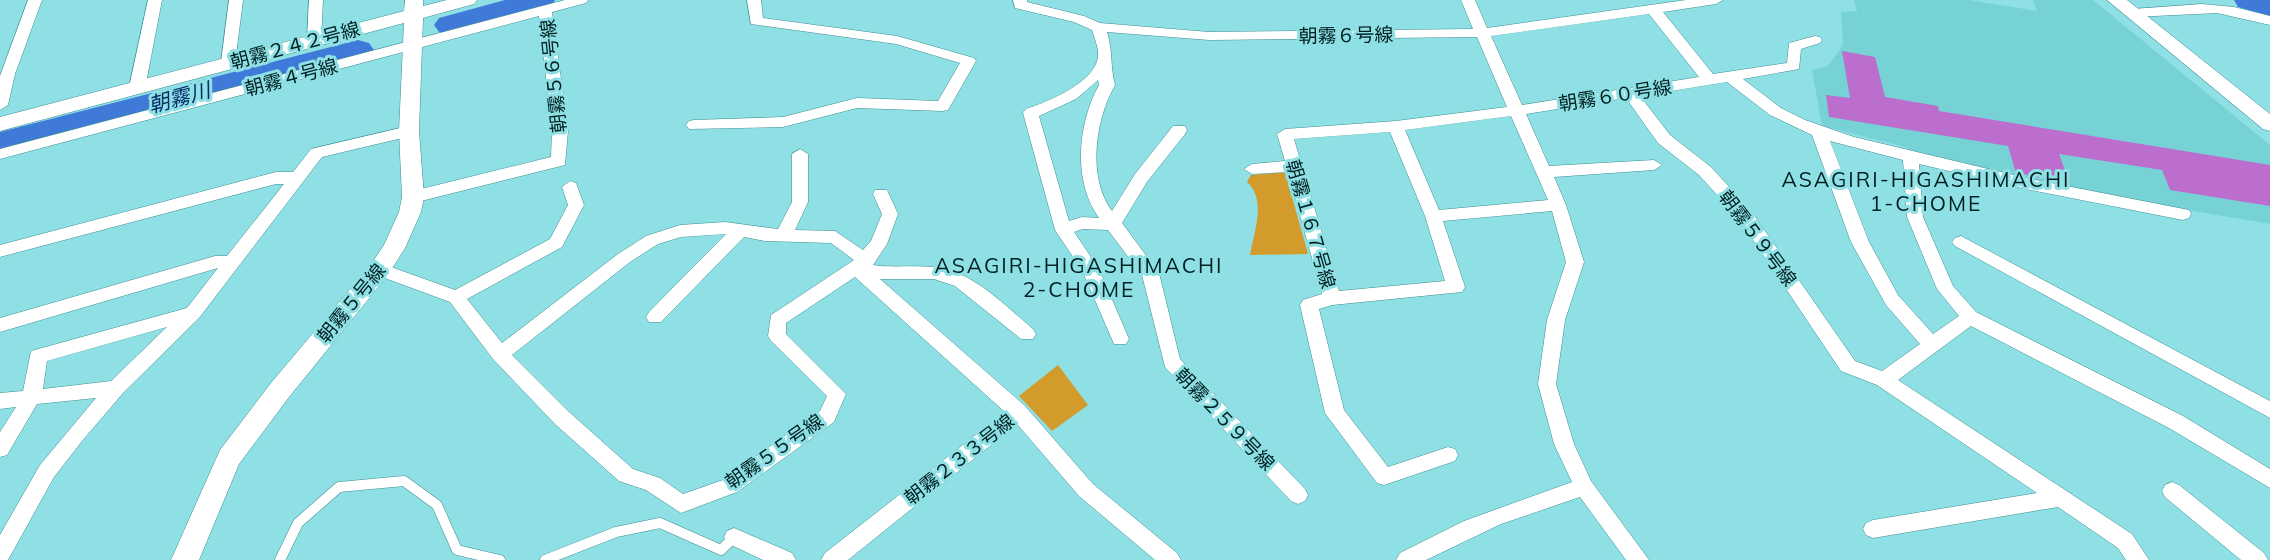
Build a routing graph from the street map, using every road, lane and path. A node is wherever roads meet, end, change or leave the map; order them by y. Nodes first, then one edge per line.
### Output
1 (35, 0) edge
2 (155, 0) edge
3 (236, 0) edge
4 (316, 0) edge
5 (468, 0) edge
6 (581, 0) edge
7 (754, 0) edge
8 (1020, 0) edge
9 (1468, 0) edge
10 (1716, 0) edge
11 (2116, 0) edge
12 (1677, 3) edge
13 (414, 7) edge
14 (545, 9) junction
15 (1653, 9) junction
16 (2133, 13) junction
17 (2270, 21) edge
18 (1098, 27) junction
19 (1481, 33) junction
20 (314, 40) junction
21 (1815, 40) dead end
22 (413, 44) junction
23 (228, 63) junction
24 (1102, 67) junction
25 (4, 73) edge
26 (1730, 76) junction
27 (1710, 80) junction
28 (137, 88) junction
29 (1630, 93) junction
30 (0, 106) edge
31 (1515, 111) junction
32 (0, 124) edge
33 (2270, 124) edge
34 (694, 125) dead end
35 (1396, 126) junction
36 (1179, 130) dead end
37 (409, 131) junction
38 (1820, 134) junction
39 (800, 154) dead end
40 (0, 155) edge
41 (1911, 157) junction
42 (1654, 165) dead end
43 (1294, 166) junction
44 (1252, 169) dead end
45 (1544, 172) junction
46 (297, 178) junction
47 (570, 187) dead end
48 (881, 194) dead end
49 (413, 197) junction
50 (1558, 205) junction
51 (2183, 214) dead end
52 (1433, 216) junction
53 (1113, 224) junction
54 (742, 229) junction
55 (1063, 230) junction
56 (784, 235) junction
57 (1961, 242) dead end
58 (0, 251) edge
59 (232, 263) junction
60 (861, 265) junction
61 (380, 269) junction
62 (456, 297) junction
63 (1332, 299) junction
64 (193, 313) junction
65 (655, 317) dead end
66 (1970, 317) junction
67 (0, 325) edge
68 (1027, 334) dead end
69 (1120, 339) dead end
70 (1932, 345) junction
71 (500, 354) junction
72 (1884, 380) junction
73 (116, 388) junction
74 (32, 397) junction
75 (0, 401) edge
76 (2270, 410) edge
77 (1017, 412) junction
78 (0, 449) edge
79 (1447, 455) dead end
80 (2270, 479) edge
81 (1584, 487) junction
82 (2172, 491) dead end
83 (1297, 495) dead end
84 (2061, 498) junction
85 (1873, 529) dead end
86 (734, 537) joint
87 (0, 555) edge
88 (186, 560) edge
89 (280, 560) edge
90 (500, 560) edge
91 (545, 560) edge
92 (785, 560) edge
93 (832, 560) edge
94 (1170, 560) edge
95 (1407, 560) edge
96 (1639, 560) edge
97 (2138, 560) edge
98 (2257, 560) edge

1 - 25 street
2 - 28 street
3 - 23 street
4 - 20 street
5 - 13 street, 朝霧２４２号線
6 - 14 street, 朝霧４号線
7 - 34 street
8 - 18 street, 朝霧６号線
9 - 19 street
10 - 12 street, 朝霧６号線
11 - 16 street
12 - 15 street, 朝霧６号線
13 - 20 street, 朝霧２４２号線
13 - 22 street, 朝霧５号線
14 - 22 street, 朝霧４号線
14 - 49 street, 朝霧５６号線
15 - 19 street, 朝霧６号線
15 - 27 street
16 - 17 street
16 - 33 street
18 - 19 street, 朝霧６号線
18 - 24 street, 朝霧２５９号線
19 - 31 street
20 - 23 street, 朝霧２４２号線
21 - 26 street, 朝霧６０号線
22 - 37 street, 朝霧５号線
22 - 40 street, 朝霧４号線
23 - 28 street, 朝霧２４２号線
24 - 53 street, 朝霧２５９号線
24 - 55 street
25 - 30 street
26 - 27 street, 朝霧６０号線
26 - 38 street
27 - 29 street, 朝霧６０号線
28 - 32 street, 朝霧２４２号線
29 - 31 street, 朝霧６０号線
29 - 72 street, 朝霧５９号線
31 - 35 street, 朝霧１６７号線
31 - 45 street
35 - 43 street, 朝霧１６７号線
35 - 52 street, 朝霧１６７号線
36 - 53 street
37 - 46 street
37 - 49 street, 朝霧５号線
38 - 41 street
38 - 70 street
39 - 56 street
41 - 51 street
41 - 66 street
42 - 45 street
43 - 44 street
43 - 63 street, 朝霧１６７号線
45 - 50 street
46 - 58 street
46 - 59 street
47 - 62 street
48 - 60 street
49 - 61 street, 朝霧５号線
50 - 52 street
50 - 81 street
52 - 63 street, 朝霧１６７号線
53 - 55 street
53 - 83 street, 朝霧２５９号線
54 - 56 street
54 - 65 street
54 - 71 street
55 - 69 street
56 - 60 street
57 - 76 street
59 - 64 street
59 - 67 street
60 - 68 street
60 - 71 street, 朝霧５５号線
60 - 77 street
61 - 62 street
61 - 88 street, 朝霧５号線
62 - 71 street, 朝霧５５号線
63 - 79 street
64 - 73 street
64 - 74 street
66 - 70 street
66 - 80 street
70 - 72 street
72 - 84 street, 朝霧５９号線
73 - 74 street
73 - 87 street
74 - 75 street
74 - 78 street
77 - 93 street, 朝霧２３３号線
77 - 94 street, 朝霧２３３号線
81 - 95 street
81 - 96 street
82 - 98 street
84 - 85 street
84 - 97 street, 朝霧５９号線
86 - 91 lane
86 - 92 street
89 - 90 lane

